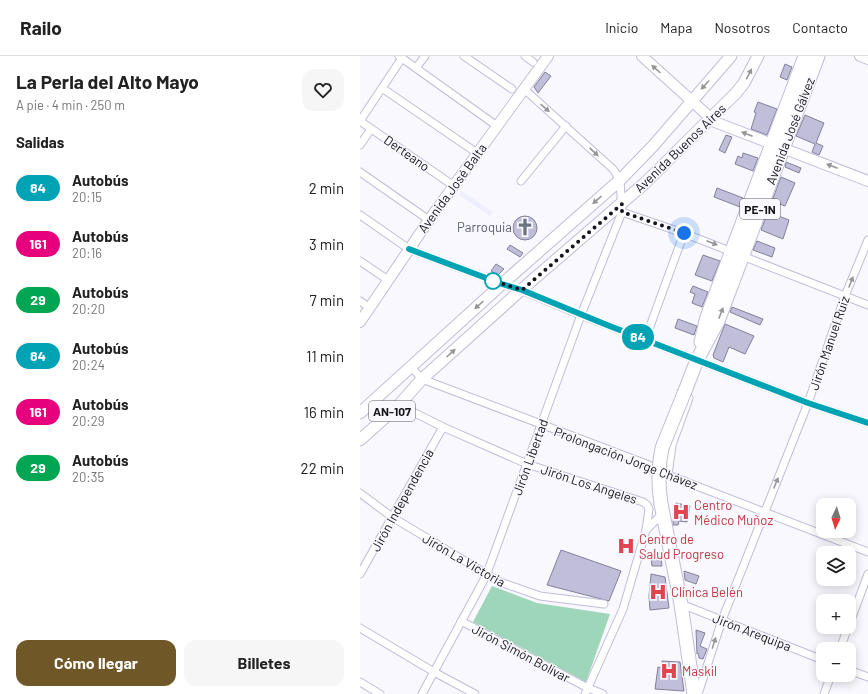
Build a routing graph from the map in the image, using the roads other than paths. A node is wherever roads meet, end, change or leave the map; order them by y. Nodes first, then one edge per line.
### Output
1 (425, 56) edge
2 (464, 56) edge
3 (525, 56) edge
4 (548, 56) edge
5 (642, 56) edge
6 (731, 56) edge
7 (758, 56) edge
8 (805, 56) edge
9 (818, 56) edge
10 (860, 56) edge
11 (400, 57) edge
12 (868, 59) edge
13 (533, 62) dead end
14 (416, 68) junction
15 (382, 88) junction
16 (512, 89) dead end
17 (524, 89) junction
18 (691, 100) junction
19 (711, 119) junction
20 (360, 121) edge
21 (497, 126) junction
22 (566, 126) junction
23 (371, 129) junction
24 (360, 145) edge
25 (778, 146) junction
26 (477, 153) junction
27 (360, 172) edge
28 (620, 180) junction
29 (521, 181) dead end
30 (868, 181) edge
31 (454, 186) junction
32 (622, 208) junction
33 (360, 215) edge
34 (429, 220) junction
35 (684, 233) junction
36 (868, 240) edge
37 (409, 249) junction
38 (737, 253) junction
39 (360, 261) edge
40 (388, 280) junction
41 (502, 284) junction
42 (522, 290) junction
43 (845, 296) junction
44 (360, 301) edge
45 (868, 305) edge
46 (370, 308) junction
47 (581, 315) junction
48 (360, 322) edge
49 (645, 340) junction
50 (696, 361) junction
51 (411, 367) junction
52 (422, 380) junction
53 (808, 403) junction
54 (399, 405) junction
55 (360, 412) edge
56 (868, 423) edge
57 (541, 425) junction
58 (443, 427) junction
59 (360, 440) edge
60 (527, 464) junction
61 (668, 474) junction
62 (360, 493) edge
63 (662, 508) junction
64 (764, 512) junction
65 (392, 517) junction
66 (646, 530) junction
67 (868, 552) edge
68 (360, 574) edge
69 (868, 574) edge
70 (486, 576) junction
71 (604, 604) dead end
72 (681, 604) junction
73 (856, 607) edge
74 (722, 620) junction
75 (461, 621) junction
76 (360, 628) edge
77 (816, 657) edge
78 (434, 672) junction
79 (856, 673) edge
80 (868, 678) edge
81 (360, 682) edge
82 (828, 682) edge
83 (586, 691) edge
84 (380, 694) edge
85 (422, 694) edge
86 (475, 694) edge
87 (603, 694) edge
88 (694, 694) edge
89 (698, 694) edge
90 (824, 694) edge

1 - 14 street
2 - 16 street
3 - 13 street
4 - 17 main road, Avenida José Balta
18 -> 5 main road
6 -> 18 main road, Avenida Buenos Aires / AN-107
19 -> 7 main road, Avenida Buenos Aires / AN-107
8 - 25 highway, Avenida José Gálvez / PE-1N
9 - 25 highway, Avenida José Gálvez / PE-1N
10 - 12 main road
11 - 14 street
11 - 15 street
14 - 21 street
15 - 20 street
15 - 26 street
17 - 21 main road, Avenida José Balta
17 -> 22 street
18 - 19 main road
18 - 28 main road, Avenida Buenos Aires / AN-107
25 -> 19 main road
19 - 32 main road, Avenida Buenos Aires / AN-107
20 - 23 street, Derteano
21 - 26 main road, Avenida José Balta
22 -> 28 street
22 - 29 street
23 - 24 street
23 - 31 street, Derteano
30 -> 25 main road
25 - 38 highway, Avenida José Gálvez / PE-1N
26 - 31 main road, Avenida José Balta
27 - 34 street
28 - 32 street
28 -> 41 main road, Avenida Buenos Aires / AN-107
31 - 34 main road, Avenida José Balta
32 - 35 street
32 - 42 main road, Avenida Buenos Aires / AN-107
32 - 47 street, Jirón Libertad
33 - 37 street
34 - 37 main road, Avenida José Balta
35 -> 38 street
35 - 49 street
43 -> 36 street, Jirón Manuel Ruiz
37 - 40 main road, Avenida José Balta
37 - 41 street
38 - 43 street
38 - 50 highway, Avenida José Gálvez / PE-1N
39 - 40 street
40 - 46 main road, Avenida José Balta
41 - 42 street
41 -> 51 main road, Avenida Buenos Aires / AN-107
42 - 47 street
52 -> 42 main road, Avenida Buenos Aires / AN-107
43 - 45 street
43 - 53 street, Jirón Manuel Ruiz
44 - 46 street
46 - 48 main road, Avenida José Balta
47 - 49 street
47 - 57 street, Jirón Libertad
49 - 50 street
50 - 53 street
50 - 61 street
50 - 63 highway, Avenida José Gálvez / PE-1N, bridge
51 - 52 street, Prolongación Jorge Chávez
51 - 55 main road, Avenida Buenos Aires / AN-107
52 - 54 main road, Avenida Buenos Aires / AN-107
52 - 57 street, Prolongación Jorge Chávez
53 - 56 street
64 -> 53 street, Jirón Manuel Ruiz
54 - 58 street, Jirón Los Angeles
54 - 59 main road, Avenida Buenos Aires / AN-107
57 - 60 street, Jirón Libertad
57 - 61 street, Prolongación Jorge Chávez
58 - 60 street, Jirón Los Angeles
58 - 65 street, Jirón Independencia
60 - 66 street, Jirón Los Angeles
60 - 70 street, Jirón Libertad
61 - 64 street, Prolongación Jorge Chávez
62 - 65 street, Jirón La Victoria
63 - 66 street
63 - 72 highway, Avenida José Gálvez / PE-1N
64 - 67 street, Prolongación Jorge Chávez
64 - 74 street, Jirón Manuel Ruiz
65 - 68 street, Jirón Independencia
65 - 70 street, Jirón La Victoria
66 - 83 street
69 - 73 street
70 - 71 street, Jirón La Victoria
70 - 75 street, Jirón Libertad
72 - 74 street, Jirón Arequipa
72 - 88 highway, Avenida José Gálvez / PE-1N
74 - 77 street, Jirón Arequipa
89 -> 74 street, Jirón Manuel Ruiz
75 - 78 street, Jirón Libertad
75 - 83 street, Jirón Simón Bolívar
76 - 78 street
78 - 85 street, Jirón Libertad
78 - 86 street
79 - 80 street
81 - 84 street
82 - 90 street
83 - 87 street, Jirón Simón Bolívar

